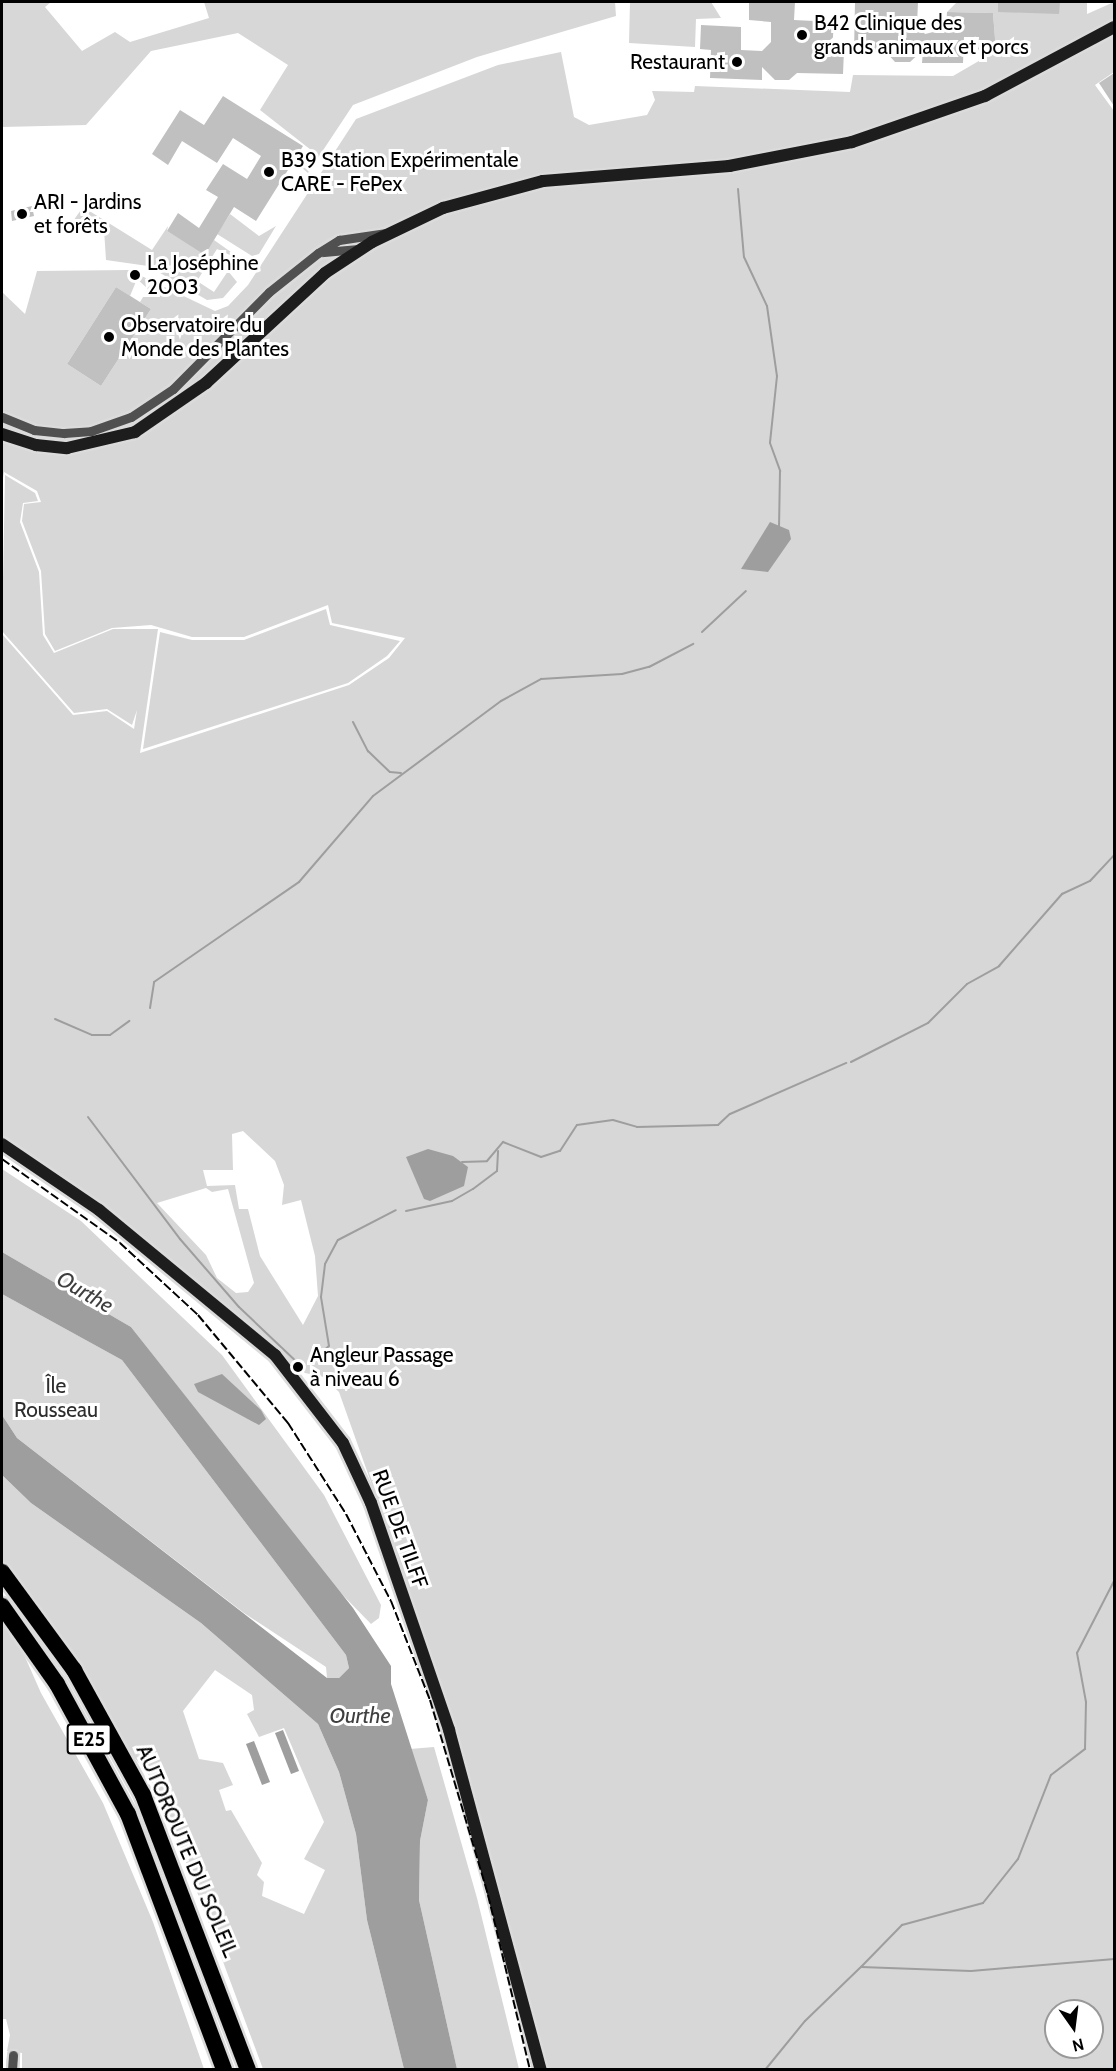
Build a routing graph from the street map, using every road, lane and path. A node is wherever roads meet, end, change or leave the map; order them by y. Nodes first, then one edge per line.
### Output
1 (1114, 20) edge
2 (1114, 27) edge
3 (1085, 46) junction
4 (389, 233) junction
5 (360, 249) junction
6 (318, 253) junction
7 (2, 417) edge
8 (2, 434) edge
9 (2, 1144) edge
10 (2, 1572) edge
11 (2, 1606) edge
12 (235, 2029) junction
13 (13, 2055) dead end
14 (12, 2070) edge
15 (224, 2070) edge
16 (248, 2070) edge
17 (260, 2070) edge
18 (541, 2070) edge

1 - 3 main road
2 - 3 main road
3 - 4 main road
4 - 5 main road
4 - 6 street
5 - 6 street
5 - 8 main road
6 - 7 street
9 - 18 main road, RUE DE TILFF
10 - 12 highway, AUTOROUTE DU SOLEIL / E25
11 - 15 highway, AUTOROUTE DU SOLEIL / E25
12 - 16 highway, AUTOROUTE DU SOLEIL / E25
12 - 17 highway
13 - 14 street

